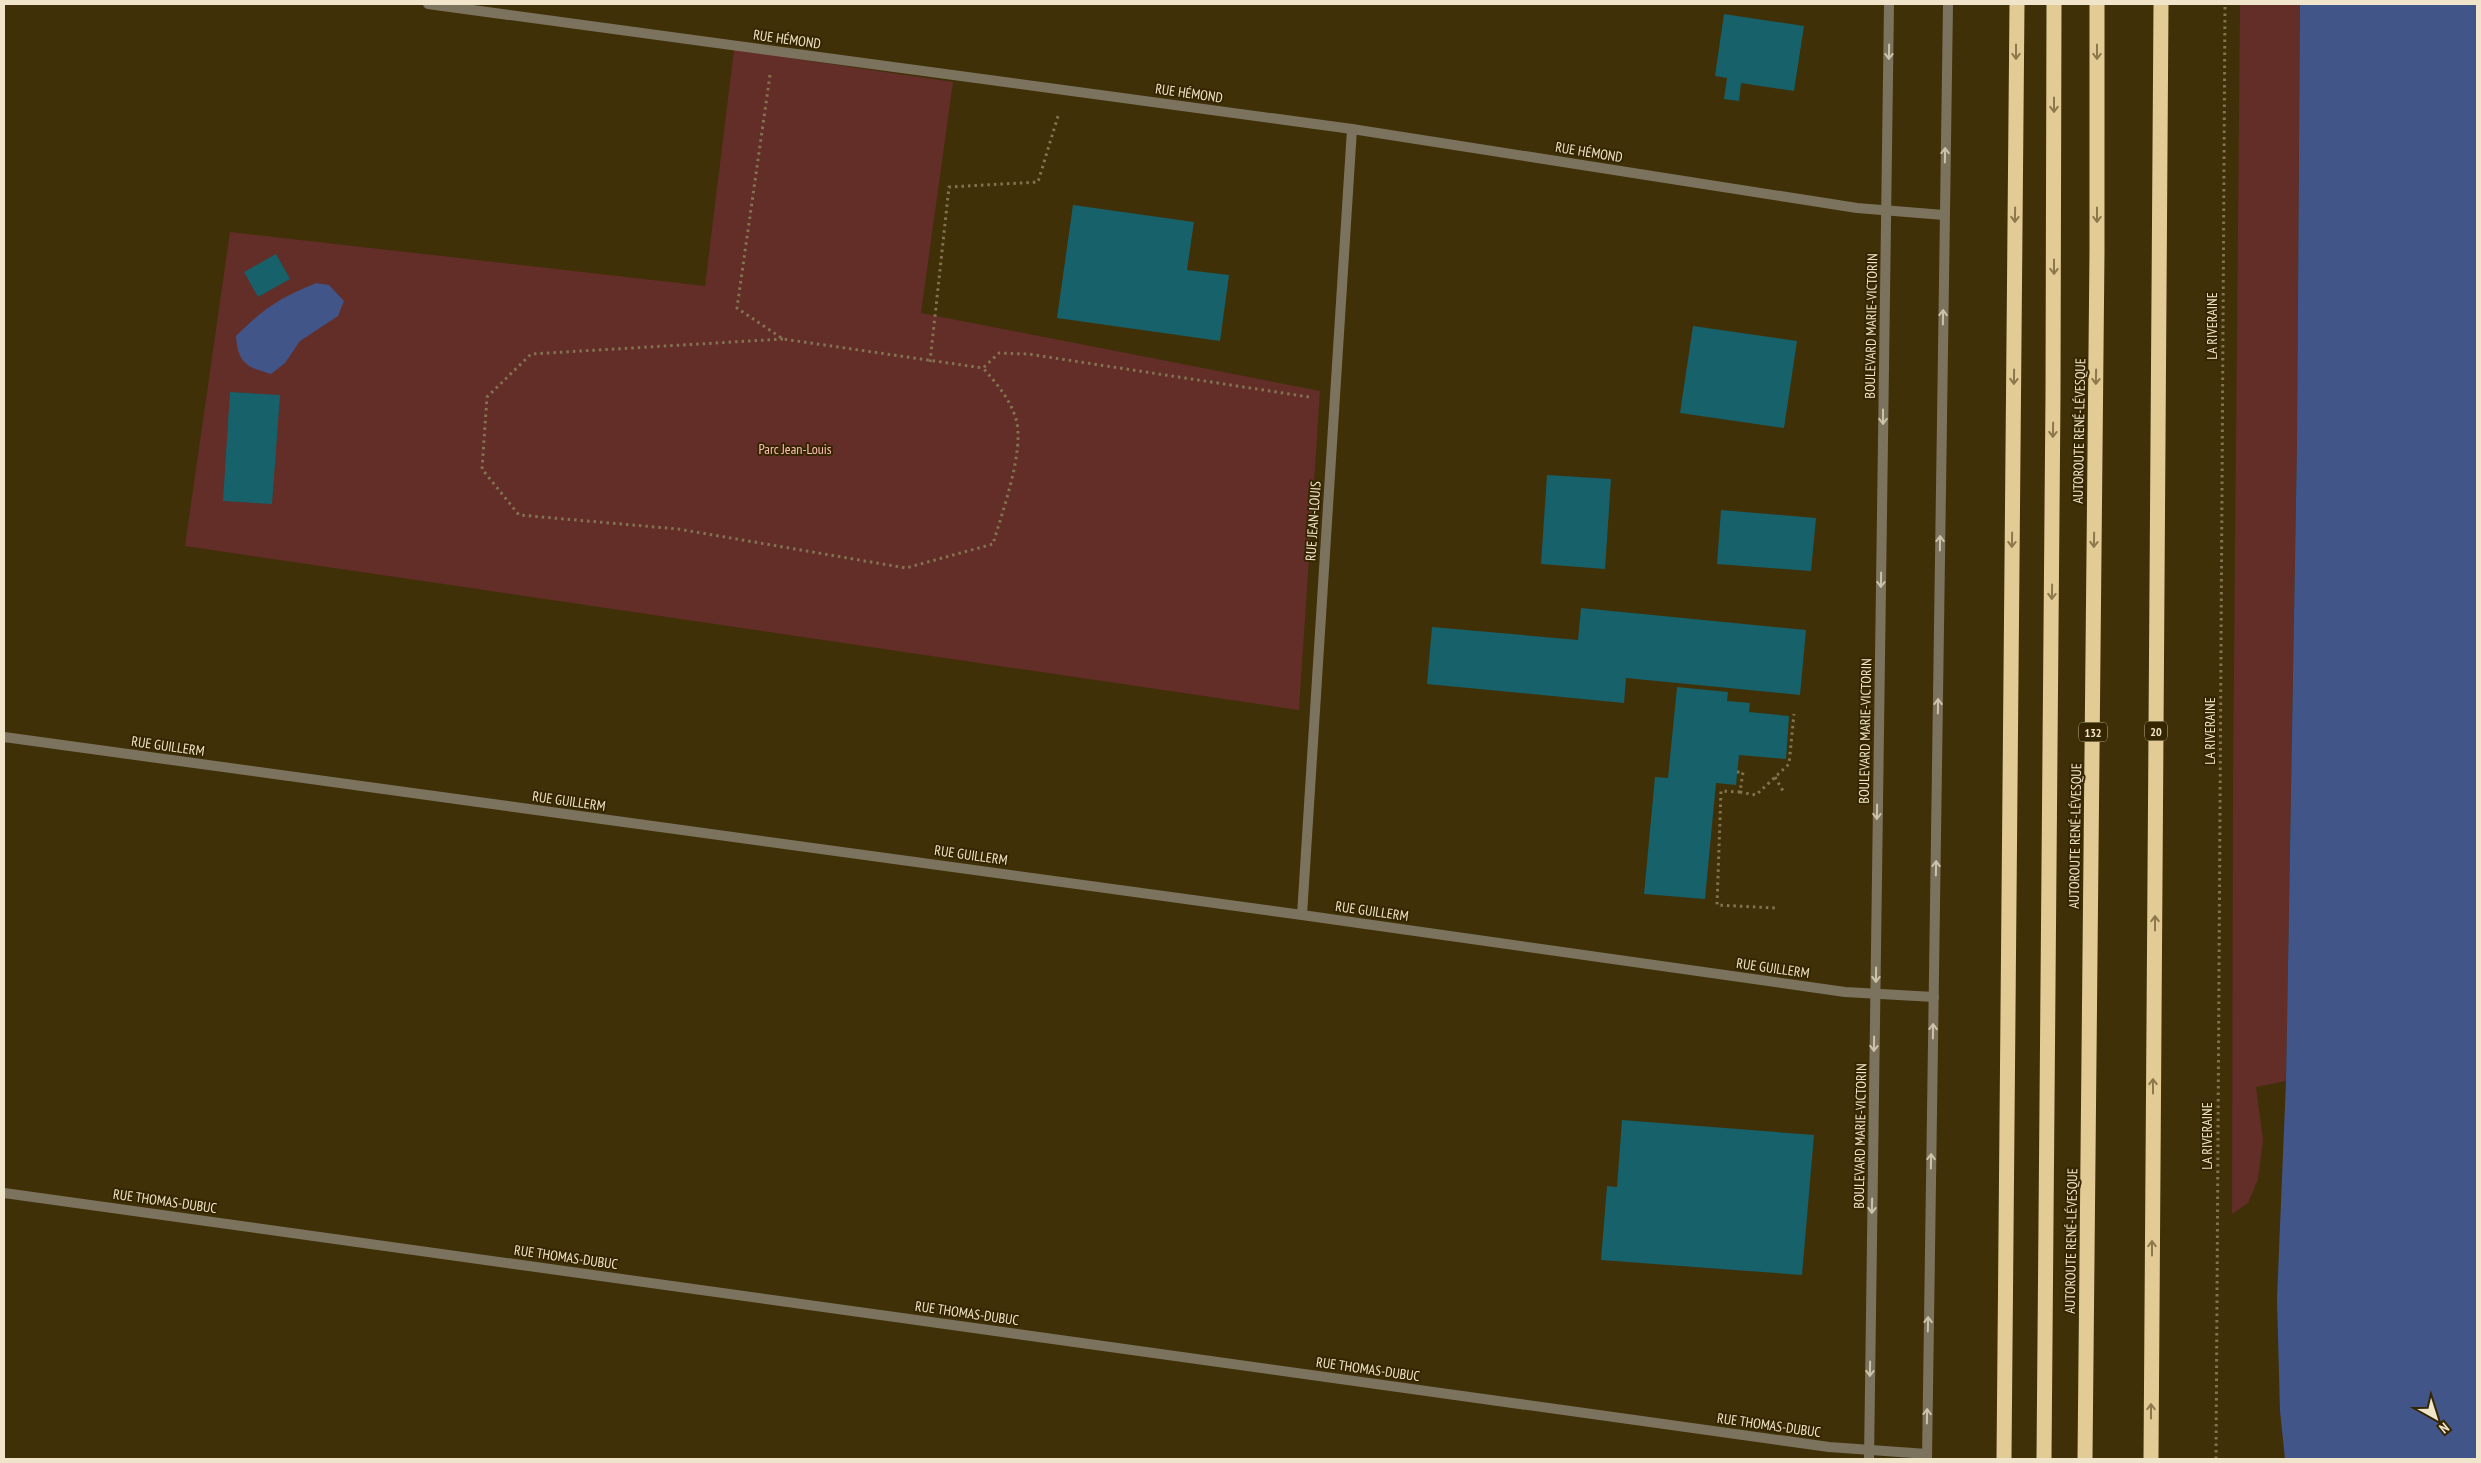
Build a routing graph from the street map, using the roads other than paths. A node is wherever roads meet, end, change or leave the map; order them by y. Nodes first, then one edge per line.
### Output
1 (428, 4) edge
2 (1889, 4) edge
3 (1948, 4) edge
4 (2017, 4) edge
5 (2054, 4) edge
6 (2097, 4) edge
7 (2161, 4) edge
8 (1352, 129) junction
9 (1886, 211) junction
10 (1944, 215) junction
11 (4, 737) edge
12 (1302, 915) junction
13 (1876, 995) junction
14 (1934, 997) junction
15 (4, 1193) edge
16 (1869, 1455) edge
17 (1927, 1456) edge
18 (2004, 1459) edge
19 (2044, 1459) edge
20 (2085, 1459) edge
21 (2150, 1459) edge

1 - 8 street, RUE HÉMOND
2 -> 9 street, BOULEVARD MARIE-VICTORIN
10 -> 3 street
4 -> 18 highway
5 -> 19 highway
6 -> 20 highway, AUTOROUTE RENÉ-LÉVESQUE / 132
21 -> 7 highway, 20
8 - 9 street, RUE HÉMOND
8 - 12 street, RUE JEAN-LOUIS
9 - 10 street, RUE HÉMOND
9 -> 13 street, BOULEVARD MARIE-VICTORIN
14 -> 10 street
11 - 12 street, RUE GUILLERM
12 - 13 street, RUE GUILLERM
13 - 14 street, RUE GUILLERM
13 -> 16 street, BOULEVARD MARIE-VICTORIN
17 -> 14 street
15 - 16 street, RUE THOMAS-DUBUC
16 - 17 street, RUE THOMAS-DUBUC

